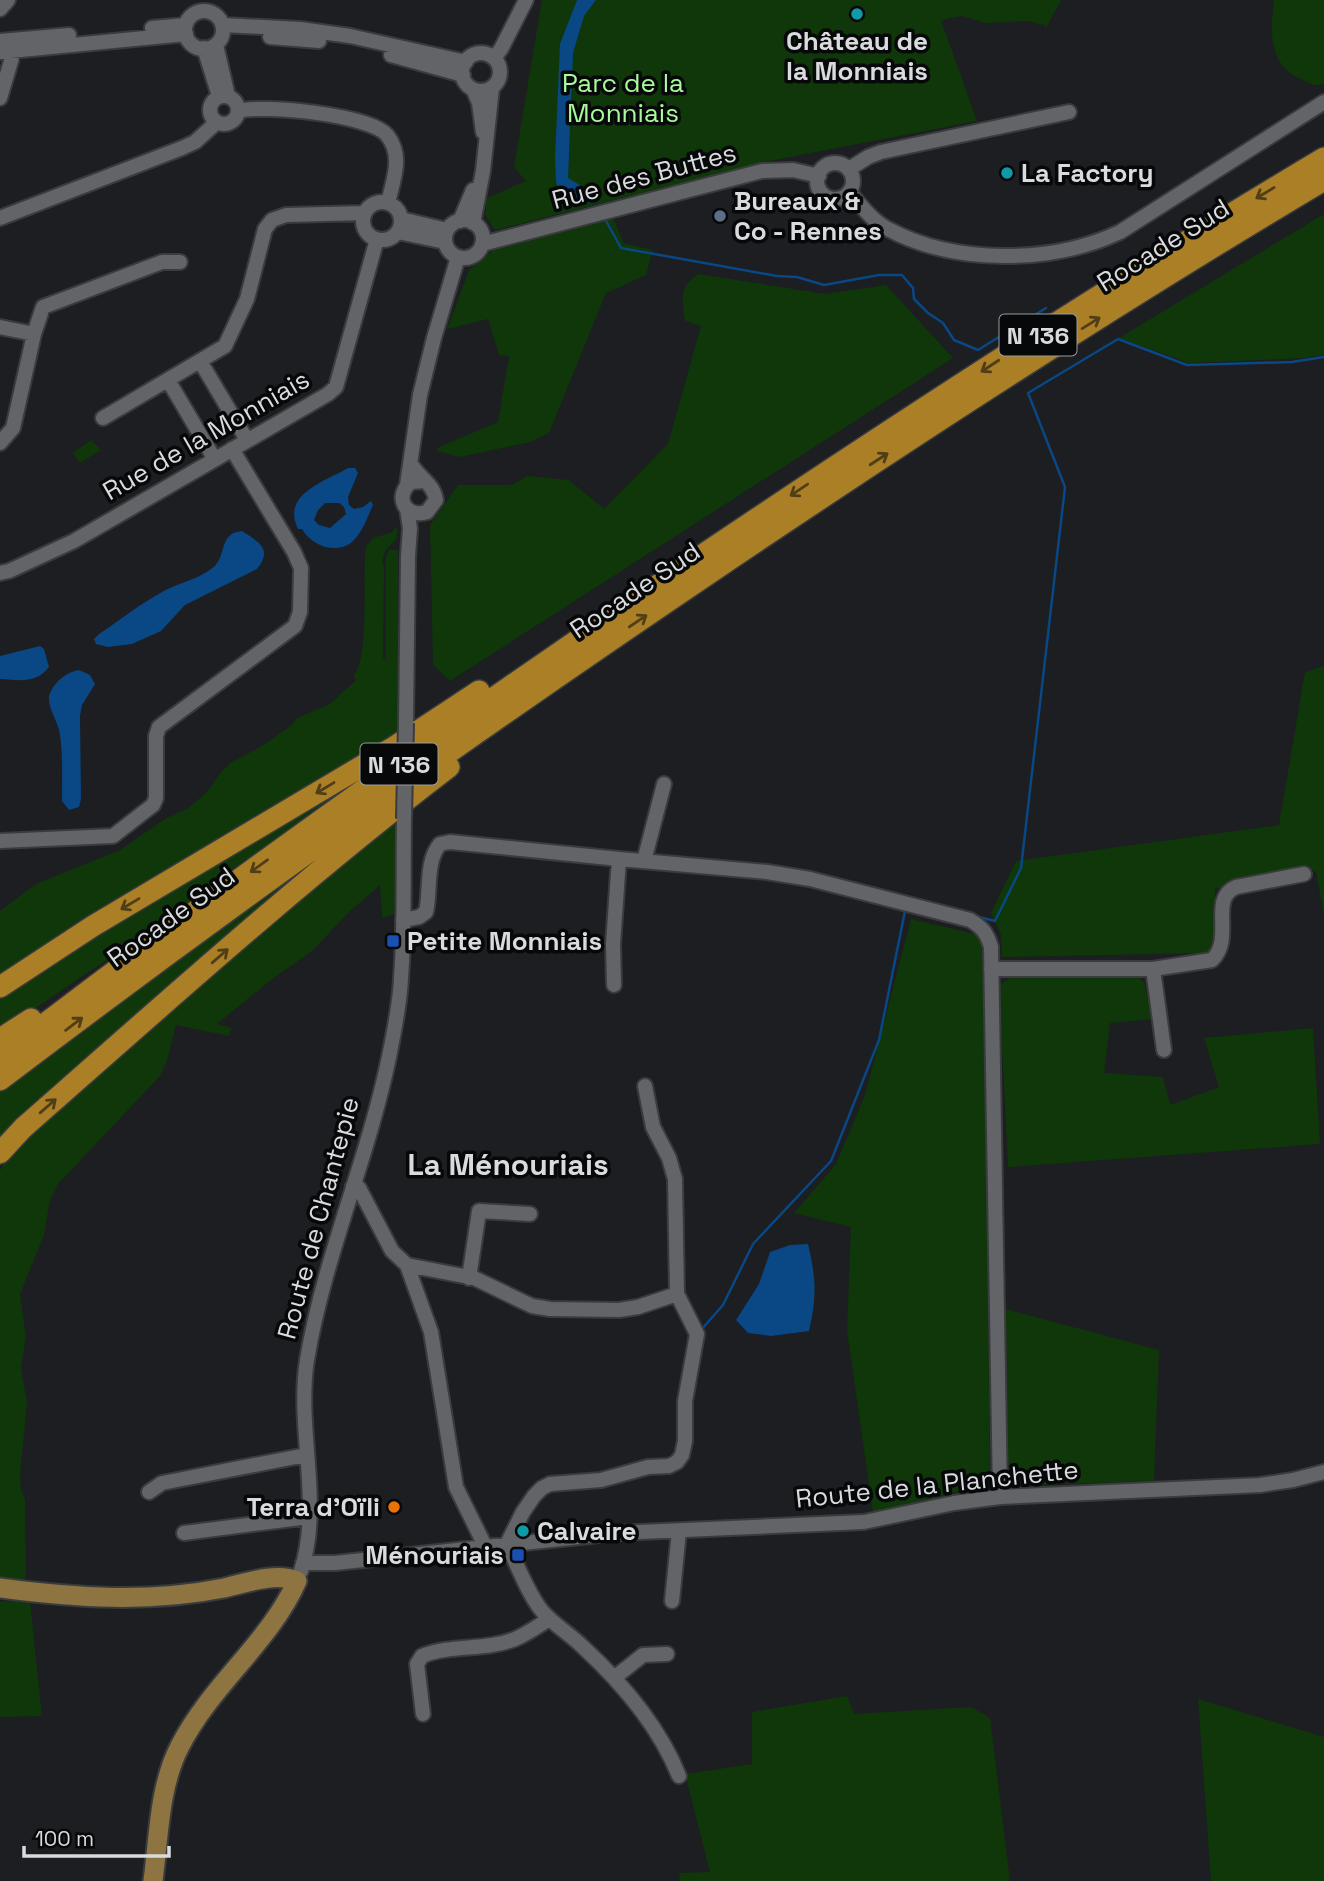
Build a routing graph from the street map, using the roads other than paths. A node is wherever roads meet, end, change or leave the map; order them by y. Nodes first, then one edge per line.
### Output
1 (8, 0) edge
2 (526, 0) edge
3 (205, 6) edge
4 (0, 9) edge
5 (186, 30) junction
6 (216, 38) junction
7 (0, 41) edge
8 (7, 52) edge
9 (494, 58) junction
10 (464, 68) junction
11 (492, 88) junction
12 (473, 89) junction
13 (224, 96) junction
14 (0, 98) edge
15 (1324, 102) edge
16 (239, 111) junction
17 (1069, 112) dead end
18 (217, 122) junction
19 (1324, 159) edge
20 (849, 169) junction
21 (818, 176) junction
22 (1324, 180) edge
23 (849, 192) junction
24 (388, 203) junction
25 (365, 213) junction
26 (0, 218) edge
27 (466, 222) junction
28 (399, 225) junction
29 (446, 236) junction
30 (377, 239) junction
31 (482, 244) junction
32 (458, 257) junction
33 (180, 262) dead end
34 (0, 327) edge
35 (34, 334) junction
36 (200, 361) junction
37 (168, 380) junction
38 (103, 418) dead end
39 (247, 440) junction
40 (0, 443) edge
41 (232, 449) junction
42 (214, 458) junction
43 (411, 464) junction
44 (425, 481) junction
45 (407, 485) junction
46 (407, 509) junction
47 (423, 514) junction
48 (410, 528) junction
49 (0, 573) edge
50 (614, 614) junction
51 (582, 659) junction
52 (664, 784) dead end
53 (0, 841) edge
54 (619, 859) junction
55 (644, 861) junction
56 (1304, 874) dead end
57 (403, 920) junction
58 (991, 969) junction
59 (1153, 969) junction
60 (97, 984) junction
61 (614, 985) dead end
62 (0, 987) edge
63 (0, 1039) edge
64 (1164, 1050) dead end
65 (0, 1058) edge
66 (0, 1080) edge
67 (645, 1086) dead end
68 (0, 1153) edge
69 (353, 1186) junction
70 (530, 1214) dead end
71 (407, 1265) junction
72 (469, 1278) junction
73 (677, 1294) junction
74 (306, 1455) junction
75 (1324, 1472) edge
76 (149, 1492) dead end
77 (1000, 1497) junction
78 (309, 1517) junction
79 (679, 1531) junction
80 (184, 1533) dead end
81 (507, 1544) junction
82 (485, 1546) junction
83 (300, 1572) junction
84 (0, 1588) edge
85 (672, 1601) dead end
86 (549, 1619) junction
87 (667, 1654) dead end
88 (614, 1678) junction
89 (423, 1714) dead end
90 (679, 1776) dead end
91 (153, 1881) edge

1 - 4 street
2 - 9 street
3 - 5 street
3 - 6 street
5 - 6 street
5 - 7 street
5 - 8 street
6 - 10 street
6 - 13 street
8 - 14 street
9 - 10 street
9 - 11 street
10 - 12 street
11 - 12 street
11 - 27 street
12 - 27 street
13 - 16 street
13 - 18 street
15 - 23 street
16 - 18 street
16 - 24 street
17 - 20 street
18 - 26 street
19 -> 50 highway, Rocade Sud / N 136
20 - 21 street
20 - 23 street
21 - 23 street
21 - 31 street, Rue des Buttes
51 -> 22 highway, Rocade Sud / N 136
24 - 25 street
24 - 28 street
25 - 30 street
25 - 36 street
27 - 29 street
27 - 31 street
28 - 29 street
28 - 30 street
29 - 32 street
30 - 39 street, Rue de la Monniais
31 - 32 street
32 - 43 street
33 - 35 street
34 - 35 street
35 - 40 street
36 - 37 street
36 - 39 street
37 - 38 street
37 - 42 street
39 - 41 street, Rue de la Monniais
41 - 42 street, Rue de la Monniais
41 - 53 street
42 - 49 street, Rue de la Monniais
43 - 44 street
43 - 45 street
44 - 45 street
44 - 47 street
45 - 46 street
46 - 47 street
46 - 48 street, Route de Chantepie
47 - 48 street
48 - 57 street, Route de Chantepie, bridge
50 -> 60 highway, Rocade Sud / N 136
50 -> 62 highway
66 -> 51 highway, Rocade Sud / N 136
68 -> 51 highway
52 - 55 street
54 - 55 street
54 - 57 street
54 - 61 street
55 - 58 street
56 - 59 street
57 - 69 street, Route de Chantepie
58 - 59 street
58 - 77 street
59 - 64 street
60 - 63 highway
60 - 65 highway, Rocade Sud / N 136
67 - 73 street
69 - 71 street
69 - 74 street, Route de Chantepie
70 - 72 street
71 - 72 street
71 - 82 street
72 - 73 street
73 - 81 street
74 - 76 street
74 - 78 street, Route de Chantepie
75 - 77 street, Route de la Planchette
77 - 79 street, Route de la Planchette
78 - 80 street
78 - 83 street, Route de Chantepie
79 - 81 street, Route de la Planchette
79 - 85 street
81 - 82 street, Route de la Planchette
81 - 86 street
82 - 83 street, Route de la Planchette
83 - 84 main road
83 - 91 main road, Route de Chantepie
86 - 88 street
86 - 89 street
87 - 88 street
88 - 90 street

